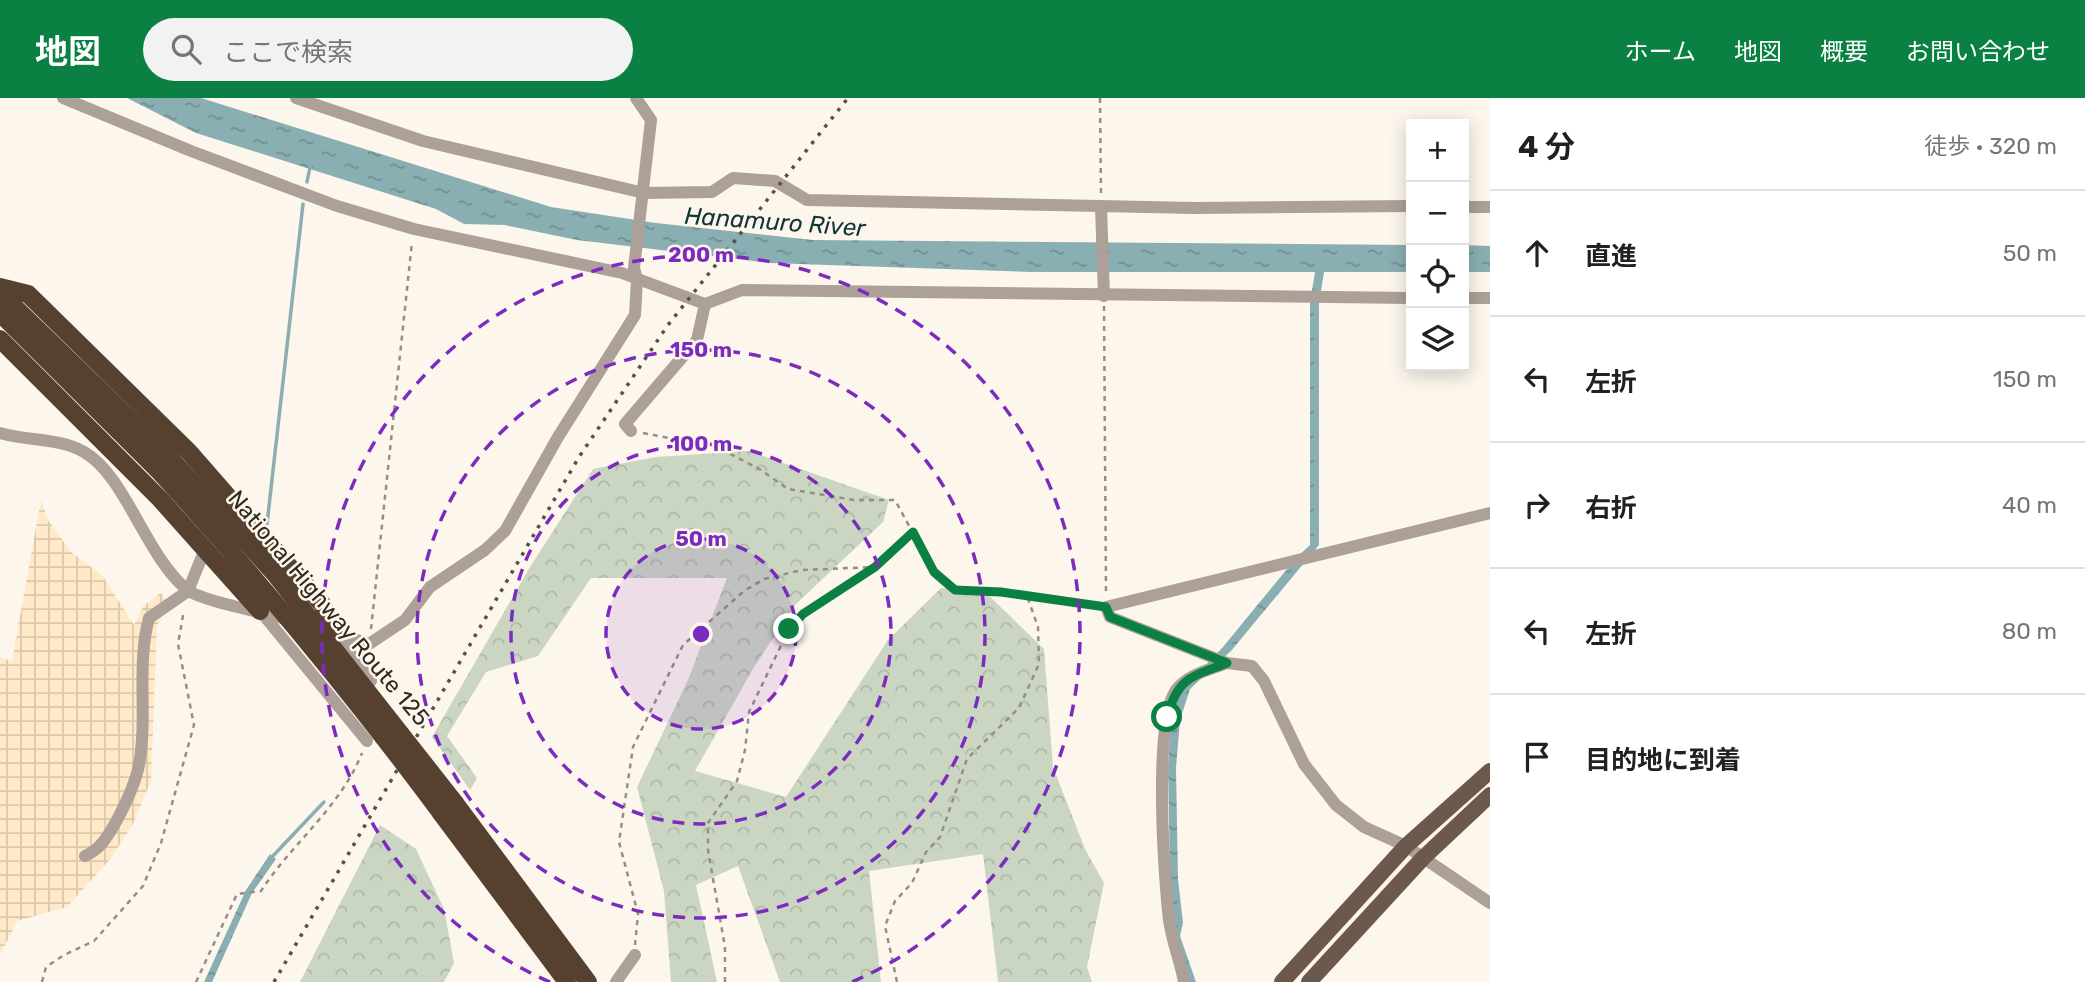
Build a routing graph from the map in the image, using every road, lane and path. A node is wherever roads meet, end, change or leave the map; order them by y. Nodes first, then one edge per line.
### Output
1 (63, 98) edge
2 (296, 98) edge
3 (636, 98) edge
4 (1100, 98) edge
5 (643, 197) junction
6 (1101, 206) junction
7 (1406, 206) edge
8 (1469, 207) edge
9 (1490, 207) edge
10 (414, 229) junction
11 (636, 273) junction
12 (0, 287) edge
13 (0, 293) edge
14 (1104, 296) junction
15 (1406, 298) edge
16 (1469, 298) edge
17 (1490, 298) edge
18 (705, 304) junction
19 (0, 313) edge
20 (0, 339) edge
21 (631, 431) joint
22 (0, 433) edge
23 (163, 463) junction
24 (1490, 513) edge
25 (913, 532) junction
26 (205, 549) junction
27 (875, 567) junction
28 (188, 591) junction
29 (1027, 596) junction
30 (1106, 607) junction
31 (260, 611) junction
32 (335, 632) junction
33 (369, 644) junction
34 (1227, 663) junction
35 (371, 681) dead end
36 (367, 741) joint
37 (1490, 771) edge
38 (1490, 795) edge
39 (448, 808) junction
40 (1406, 846) junction
41 (85, 856) dead end
42 (1423, 859) junction
43 (1490, 903) edge
44 (635, 955) joint
45 (42, 982) edge
46 (196, 982) edge
47 (567, 982) edge
48 (589, 982) edge
49 (616, 982) edge
50 (725, 982) edge
51 (897, 982) edge
52 (1184, 982) edge
53 (1282, 982) edge
54 (1309, 982) edge

1 - 10 street
2 - 5 street
3 - 5 street
4 - 6 path
5 - 6 street
5 - 11 street
6 - 7 street
6 - 14 street
8 - 9 street
10 - 11 street
10 - 33 path
11 - 18 street
11 - 33 street
12 - 32 highway
13 - 23 highway, National Highway Route 125
14 - 15 street
14 - 18 street
14 - 30 path
16 - 17 street
18 - 21 street
19 - 23 highway, National Highway Route 125
20 - 26 highway
21 - 25 path
22 - 28 street
23 - 39 highway, National Highway Route 125, bridge
24 - 30 street
25 - 27 path
25 - 29 path
26 - 28 street
26 - 31 highway
27 - 44 path
27 - 50 path
28 - 31 street
28 - 41 street
28 - 45 path
29 - 30 path
29 - 51 path
30 - 34 street
31 - 32 street
31 - 36 street
32 - 33 street
32 - 35 street
34 - 40 street
34 - 52 street
36 - 46 path
37 - 40 main road
38 - 42 main road
39 - 47 highway, National Highway Route 125
39 - 48 highway, National Highway Route 125
40 - 42 street
40 - 53 main road
42 - 43 street
42 - 54 main road
44 - 49 street

